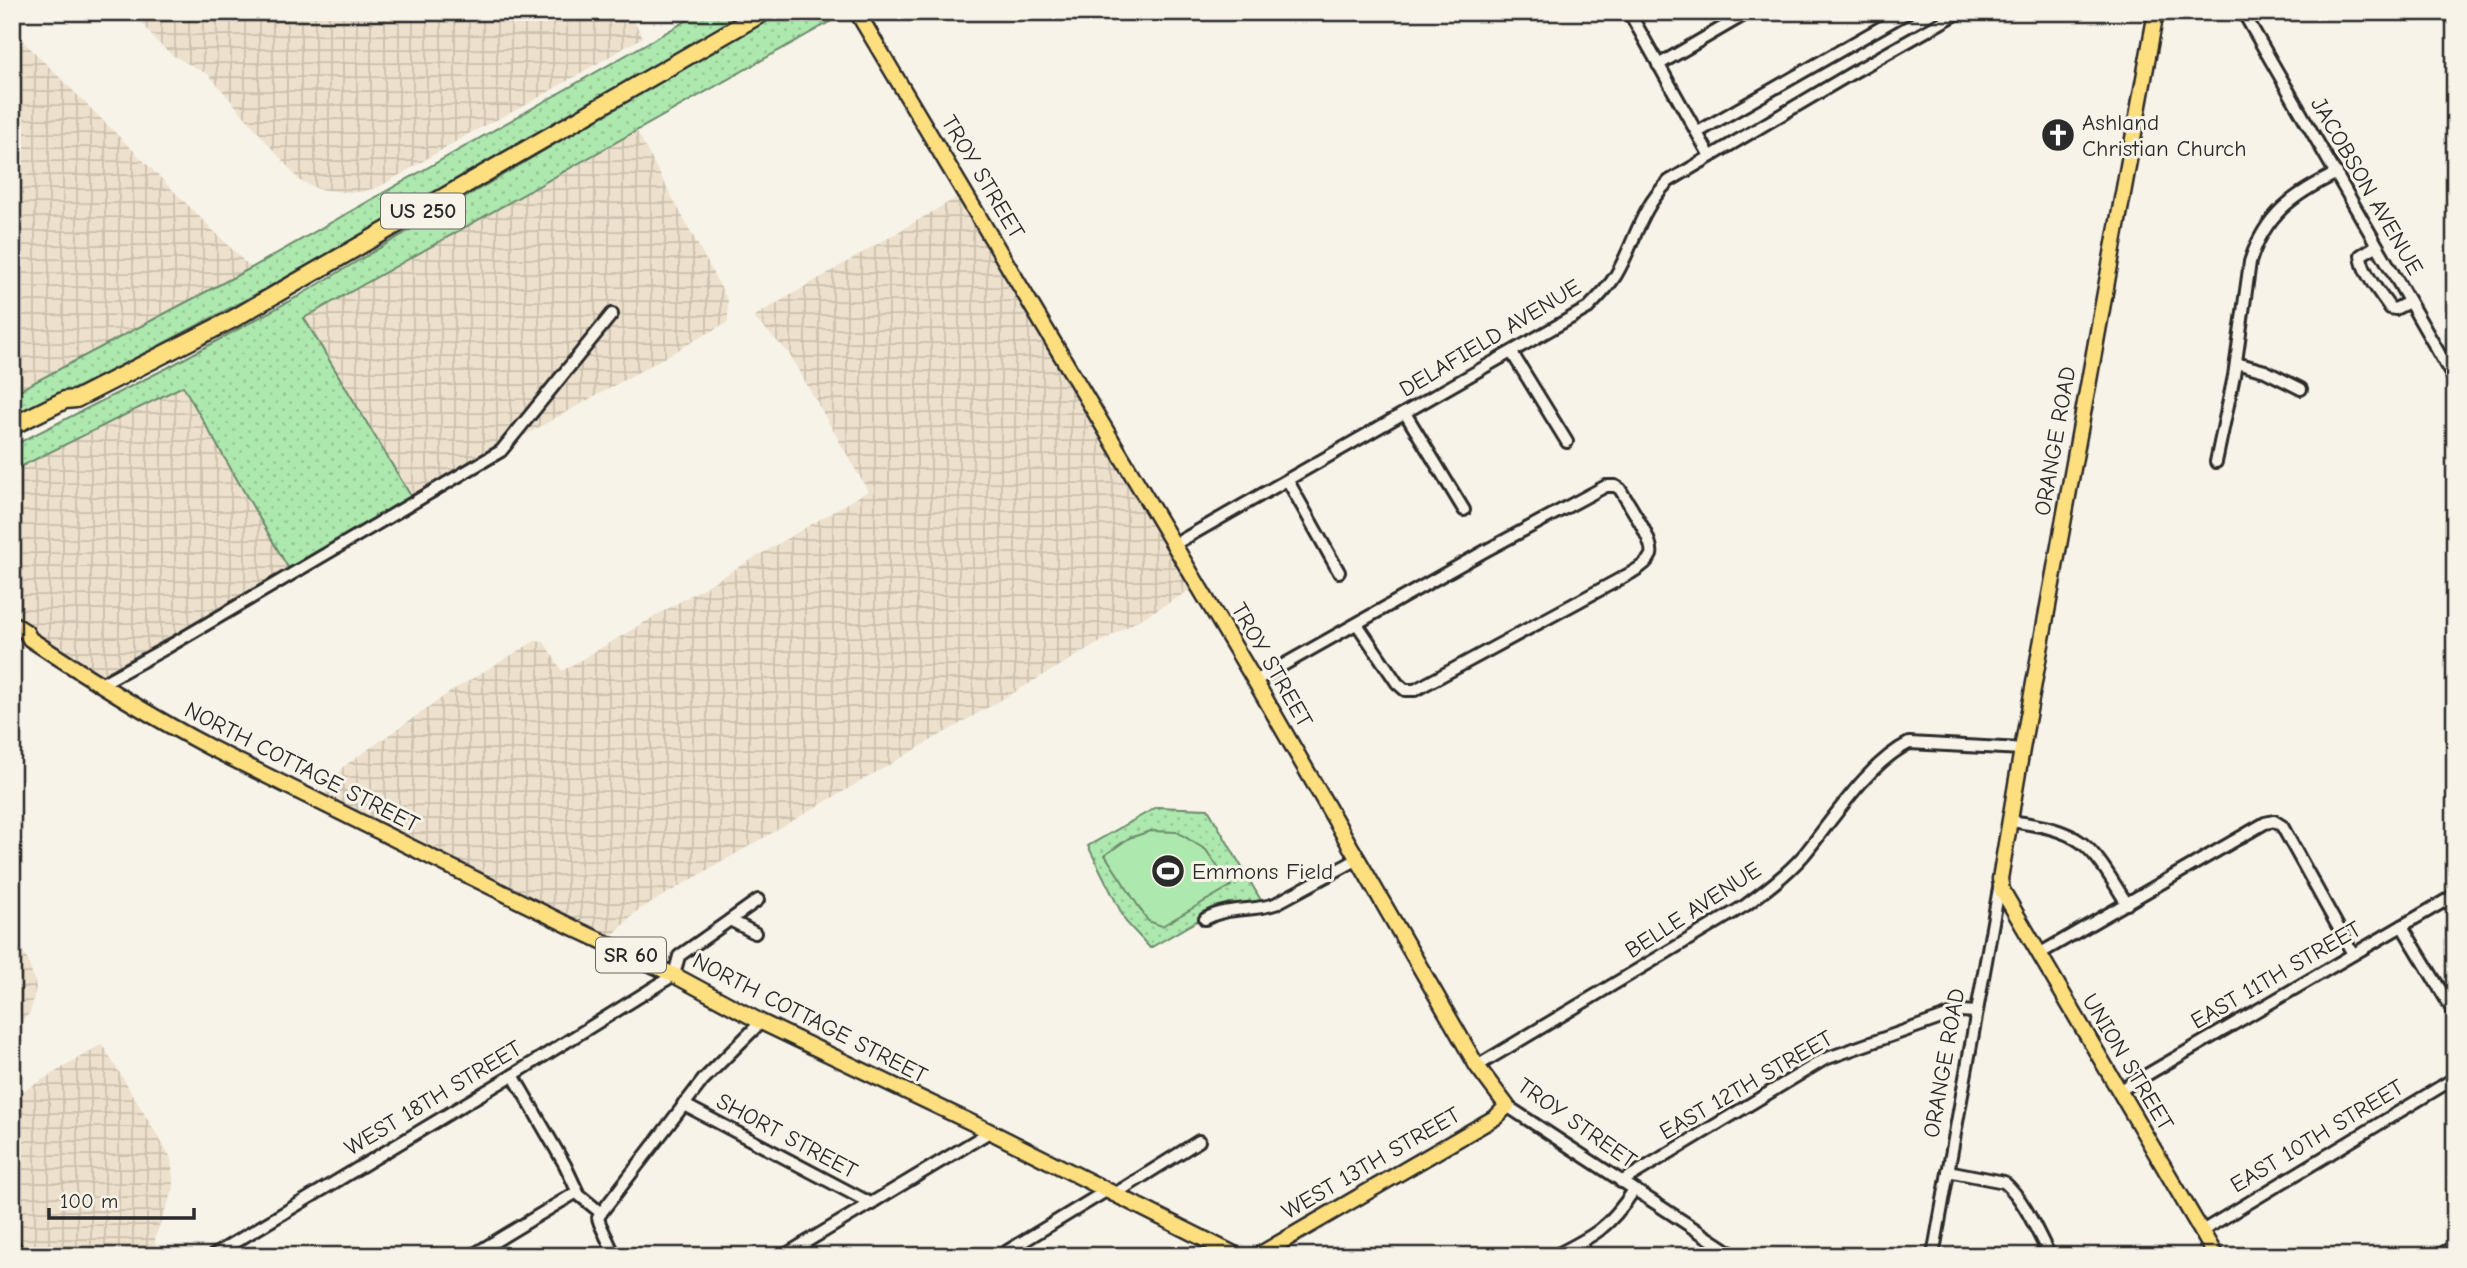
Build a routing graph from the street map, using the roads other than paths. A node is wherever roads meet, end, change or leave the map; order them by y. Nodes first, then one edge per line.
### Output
1 (764, 12) edge
2 (858, 12) edge
3 (1629, 12) edge
4 (1749, 12) edge
5 (1960, 12) edge
6 (2156, 12) edge
7 (2243, 12) edge
8 (1904, 13) edge
9 (1658, 65) junction
10 (1698, 132) junction
11 (1710, 156) junction
12 (2337, 173) junction
13 (2376, 246) junction
14 (2409, 302) junction
15 (612, 314) dead end
16 (1513, 353) junction
17 (2236, 363) junction
18 (2455, 381) edge
19 (2301, 389) dead end
20 (76, 399) junction
21 (1405, 413) junction
22 (12, 426) edge
23 (12, 437) edge
24 (1567, 442) dead end
25 (2216, 462) dead end
26 (1288, 481) junction
27 (1464, 510) dead end
28 (1175, 544) junction
29 (1339, 572) dead end
30 (12, 623) edge
31 (1357, 624) junction
32 (12, 632) edge
33 (30, 639) junction
34 (1255, 681) junction
35 (99, 685) junction
36 (2022, 748) junction
37 (2010, 821) junction
38 (1358, 859) junction
39 (2001, 885) junction
40 (2455, 895) edge
41 (758, 900) dead end
42 (2127, 904) junction
43 (1205, 919) dead end
44 (730, 920) junction
45 (2402, 926) junction
46 (755, 933) dead end
47 (2039, 954) junction
48 (2353, 954) junction
49 (674, 975) junction
50 (1976, 1012) junction
51 (2455, 1014) edge
52 (761, 1022) junction
53 (1477, 1066) junction
54 (513, 1075) junction
55 (2455, 1078) edge
56 (2119, 1091) junction
57 (683, 1104) junction
58 (1507, 1107) junction
59 (988, 1133) junction
60 (1199, 1141) dead end
61 (1948, 1171) junction
62 (1621, 1182) junction
63 (1634, 1190) junction
64 (577, 1192) junction
65 (1110, 1193) junction
66 (872, 1204) junction
67 (601, 1213) junction
68 (2202, 1231) junction
69 (1580, 1243) junction
70 (14, 1245) dead end
71 (2455, 1246) edge
72 (1227, 1254) edge
73 (20, 1256) edge
74 (212, 1256) edge
75 (471, 1256) edge
76 (615, 1256) edge
77 (783, 1256) edge
78 (999, 1256) edge
79 (1257, 1256) edge
80 (1554, 1256) edge
81 (1588, 1256) edge
82 (1736, 1256) edge
83 (1933, 1256) edge
84 (2050, 1256) edge
85 (2216, 1256) edge
86 (2438, 1256) edge

1 - 20 highway, US 250
2 - 28 main road, TROY STREET
3 - 9 street
4 - 9 street
5 - 11 street, DELAFIELD AVENUE
6 - 36 main road, ORANGE ROAD
7 - 12 street, JACOBSON AVENUE
8 - 10 street
9 - 10 street
10 - 11 street
11 - 16 street, DELAFIELD AVENUE
12 - 13 street, JACOBSON AVENUE
12 - 17 street
13 - 14 street, JACOBSON AVENUE
13 - 14 street
14 - 18 street, JACOBSON AVENUE
15 - 35 street
16 - 21 street, DELAFIELD AVENUE
16 - 24 street
17 - 19 street
17 - 25 street
20 - 22 highway, US 250
20 - 23 highway, US 250
21 - 26 street, DELAFIELD AVENUE
21 - 27 street
26 - 28 street, DELAFIELD AVENUE
26 - 29 street
28 - 34 main road, TROY STREET
30 - 33 main road, NORTH COTTAGE STREET / SR 60
31 - 31 street
31 - 34 street
32 - 33 main road, NORTH COTTAGE STREET / SR 60
33 - 35 main road, NORTH COTTAGE STREET / SR 60
34 - 38 main road, TROY STREET
35 - 49 main road, NORTH COTTAGE STREET / SR 60
36 - 37 main road, ORANGE ROAD
36 - 53 street, BELLE AVENUE
37 - 39 main road, ORANGE ROAD
37 - 42 street
38 - 43 street
38 - 53 main road, TROY STREET
39 - 47 main road, UNION STREET
39 - 50 street, ORANGE ROAD
40 - 45 street, EAST 11TH STREET
41 - 44 street
42 - 47 street
42 - 48 street
44 - 46 street
44 - 49 street
45 - 48 street, EAST 11TH STREET
45 - 51 street
47 - 56 main road, UNION STREET
48 - 56 street, EAST 11TH STREET
49 - 52 main road, NORTH COTTAGE STREET / SR 60
49 - 54 street, WEST 18TH STREET
50 - 61 street, ORANGE ROAD
50 - 62 street, EAST 12TH STREET
52 - 57 street
52 - 59 main road, NORTH COTTAGE STREET / SR 60
53 - 58 main road, TROY STREET
54 - 64 street
54 - 74 street, WEST 18TH STREET
55 - 68 street, EAST 10TH STREET
56 - 68 main road, UNION STREET
57 - 66 street, SHORT STREET
57 - 67 street
58 - 62 street, TROY STREET
58 - 79 main road, WEST 13TH STREET
59 - 65 main road, NORTH COTTAGE STREET / SR 60
59 - 66 street
60 - 65 street
61 - 83 street, ORANGE ROAD
61 - 84 street
62 - 63 street, TROY STREET
63 - 69 street
63 - 82 street, TROY STREET
64 - 67 street
64 - 75 street
65 - 72 main road, NORTH COTTAGE STREET / SR 60
65 - 78 street
66 - 77 street
67 - 76 street
68 - 85 main road, UNION STREET
69 - 80 street
69 - 81 street
70 - 73 street
71 - 86 street

